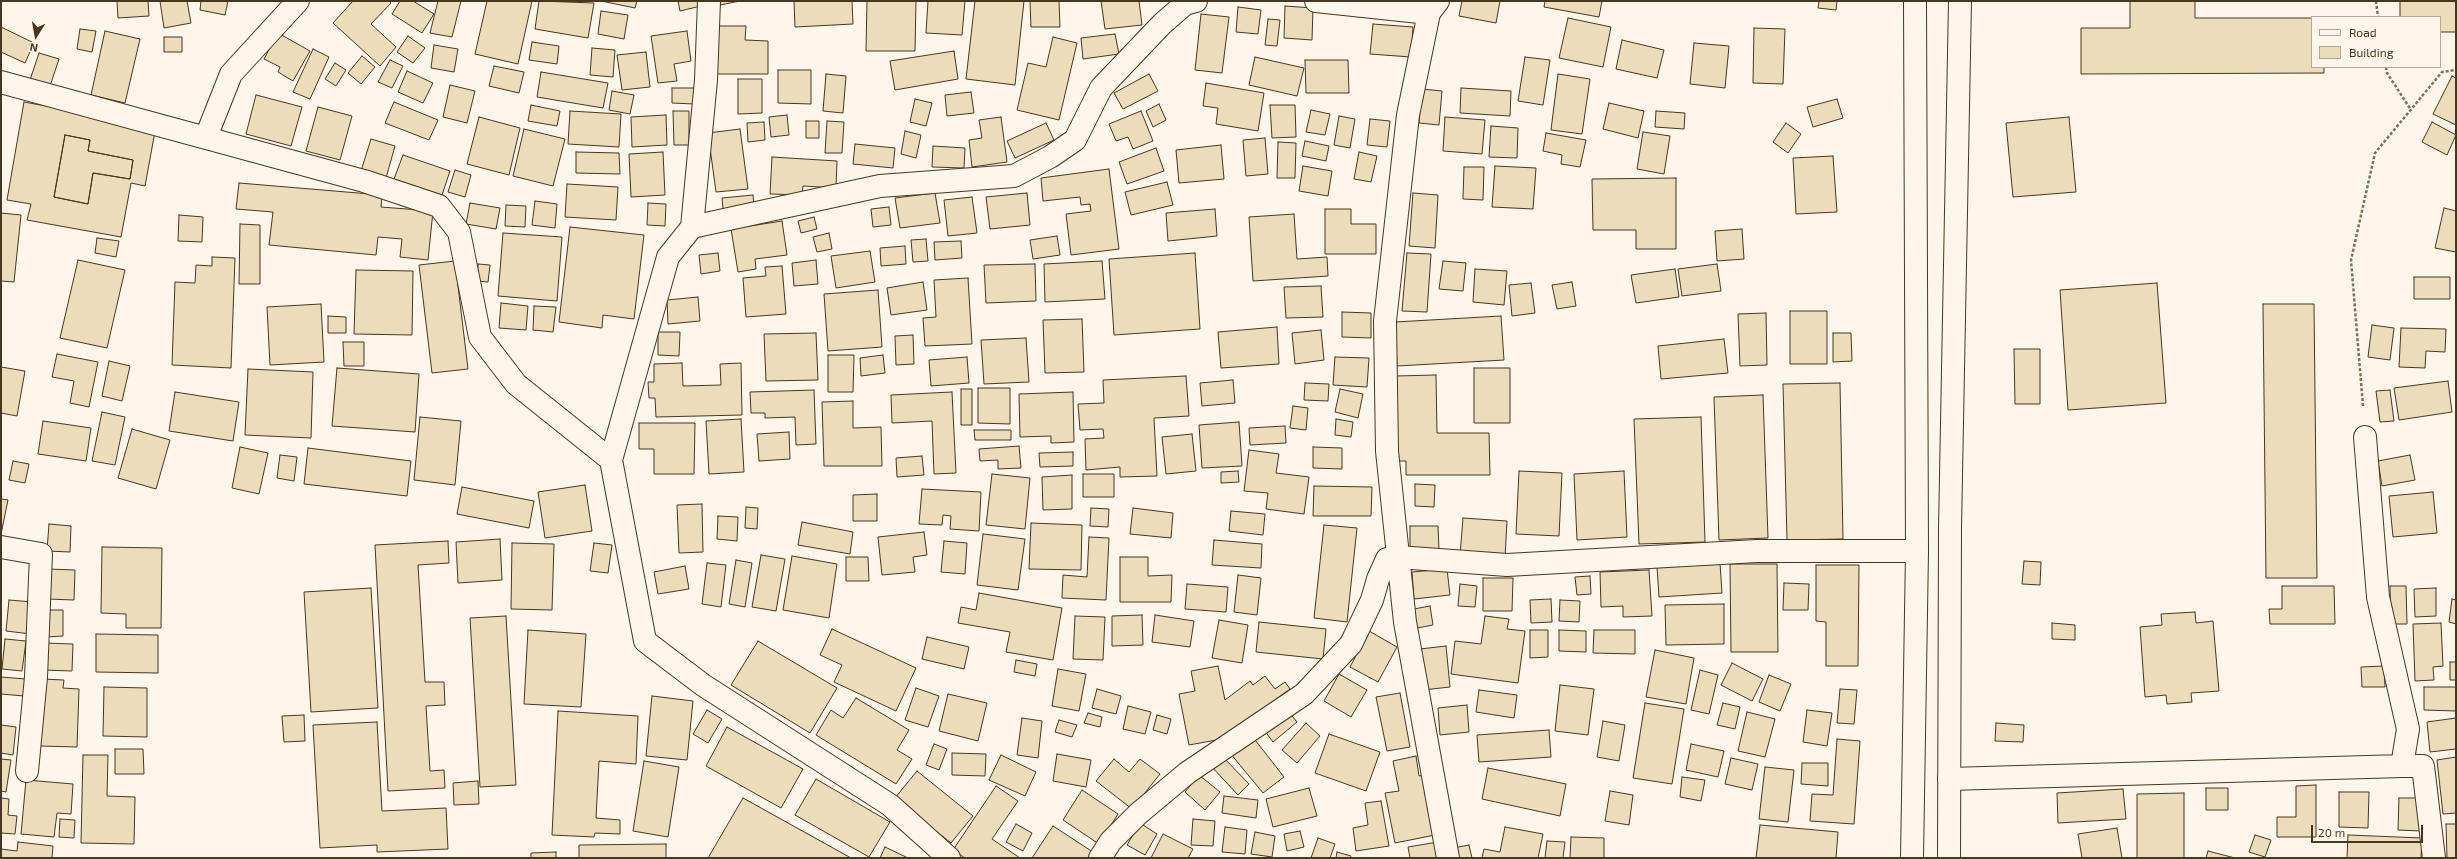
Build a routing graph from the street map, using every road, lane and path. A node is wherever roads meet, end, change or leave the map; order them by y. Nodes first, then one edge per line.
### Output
1 (298, 1) edge
2 (709, 1) edge
3 (1316, 1) edge
4 (1915, 1) edge
5 (1960, 1) edge
6 (2376, 1) edge
7 (1188, 2) edge
8 (1433, 7) edge
9 (2378, 16) edge
10 (2386, 68) edge
11 (2456, 70) edge
12 (1, 82) edge
13 (2411, 110) junction
14 (206, 137) junction
15 (692, 227) junction
16 (2365, 437) joint
17 (611, 460) junction
18 (1, 547) edge
19 (1917, 551) junction
20 (1398, 557) junction
21 (2402, 766) junction
22 (27, 770) dead end
23 (1949, 779) junction
24 (949, 858) edge
25 (1100, 858) edge
26 (1448, 858) edge
27 (1912, 858) edge
28 (1949, 858) edge
29 (2434, 858) edge

1 - 14 street
2 - 15 street
3 - 8 street
4 - 19 street
5 - 23 street
6 - 9 path
7 - 15 street
8 - 20 street
10 - 13 path
11 - 13 path
12 - 14 street
13 - 16 path
14 - 17 street
15 - 17 street
16 - 21 street
17 - 24 street
18 - 22 street
19 - 20 street
19 - 27 street
20 - 25 street
20 - 26 street
21 - 23 street
21 - 29 street
23 - 28 street

